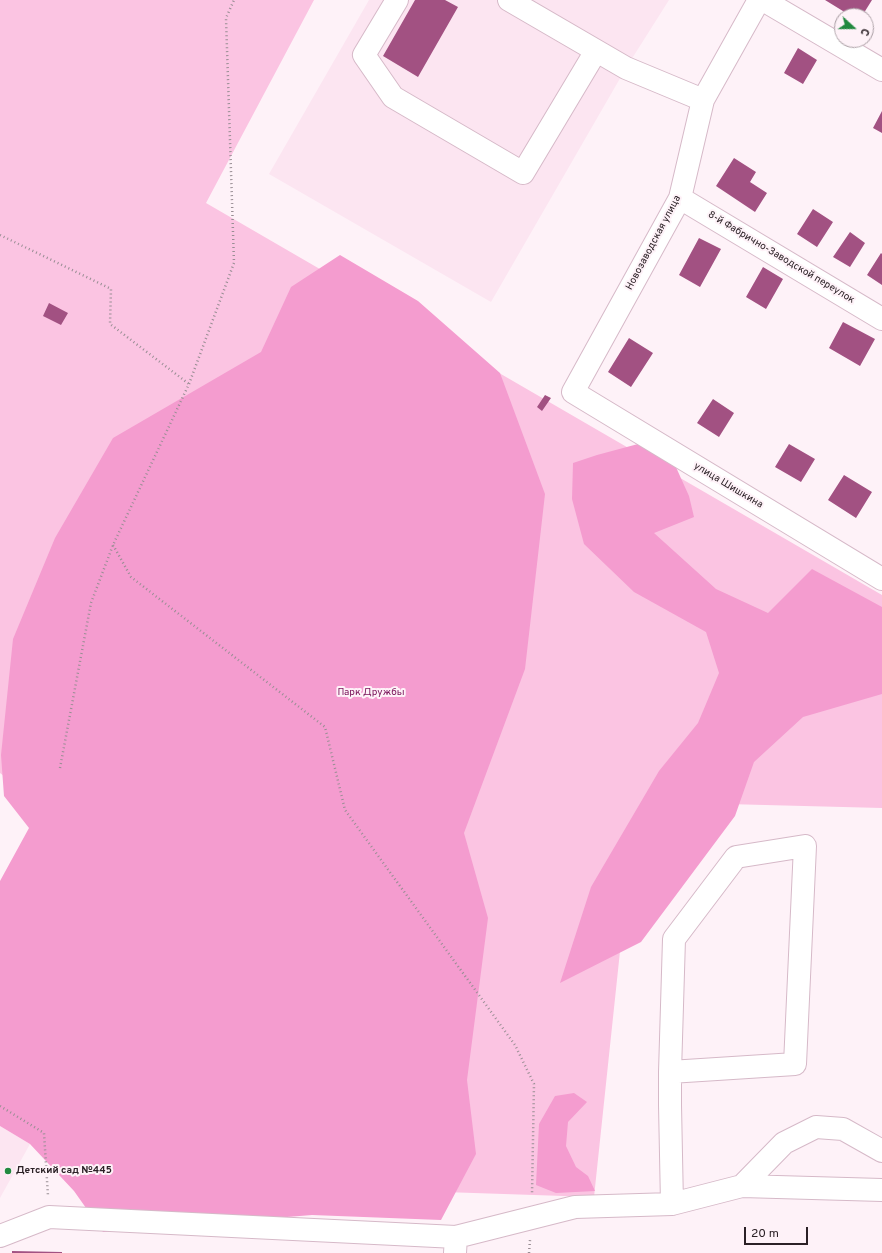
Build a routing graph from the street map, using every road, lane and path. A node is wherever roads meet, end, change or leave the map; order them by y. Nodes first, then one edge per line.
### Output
1 (234, 0) edge
2 (397, 0) edge
3 (509, 0) edge
4 (759, 0) edge
5 (763, 0) edge
6 (596, 51) junction
7 (882, 70) edge
8 (703, 100) junction
9 (680, 198) junction
10 (0, 235) edge
11 (882, 319) edge
12 (190, 384) junction
13 (573, 392) joint
14 (113, 545) junction
15 (882, 579) edge
16 (60, 768) dead end
17 (670, 1072) junction
18 (0, 1106) edge
19 (882, 1151) edge
20 (742, 1186) junction
21 (882, 1190) edge
22 (672, 1204) junction
23 (49, 1217) junction
24 (531, 1218) junction
25 (0, 1236) edge
26 (456, 1245) edge

1 - 12 path
2 - 6 street
3 - 6 street
4 - 8 street, Новозаводская улица
5 - 7 street
6 - 8 street
8 - 9 street, Новозаводская улица
9 - 11 street, 8-й Фабрично-Заводской переулок
9 - 13 street, Новозаводская улица
10 - 12 path
12 - 14 path
13 - 15 street, улица Шишкина
14 - 16 path
14 - 24 path
17 - 17 street
17 - 22 street
18 - 23 path
19 - 20 street
20 - 21 street
20 - 22 street
22 - 24 street
23 - 25 street
23 - 26 street
24 - 26 street

